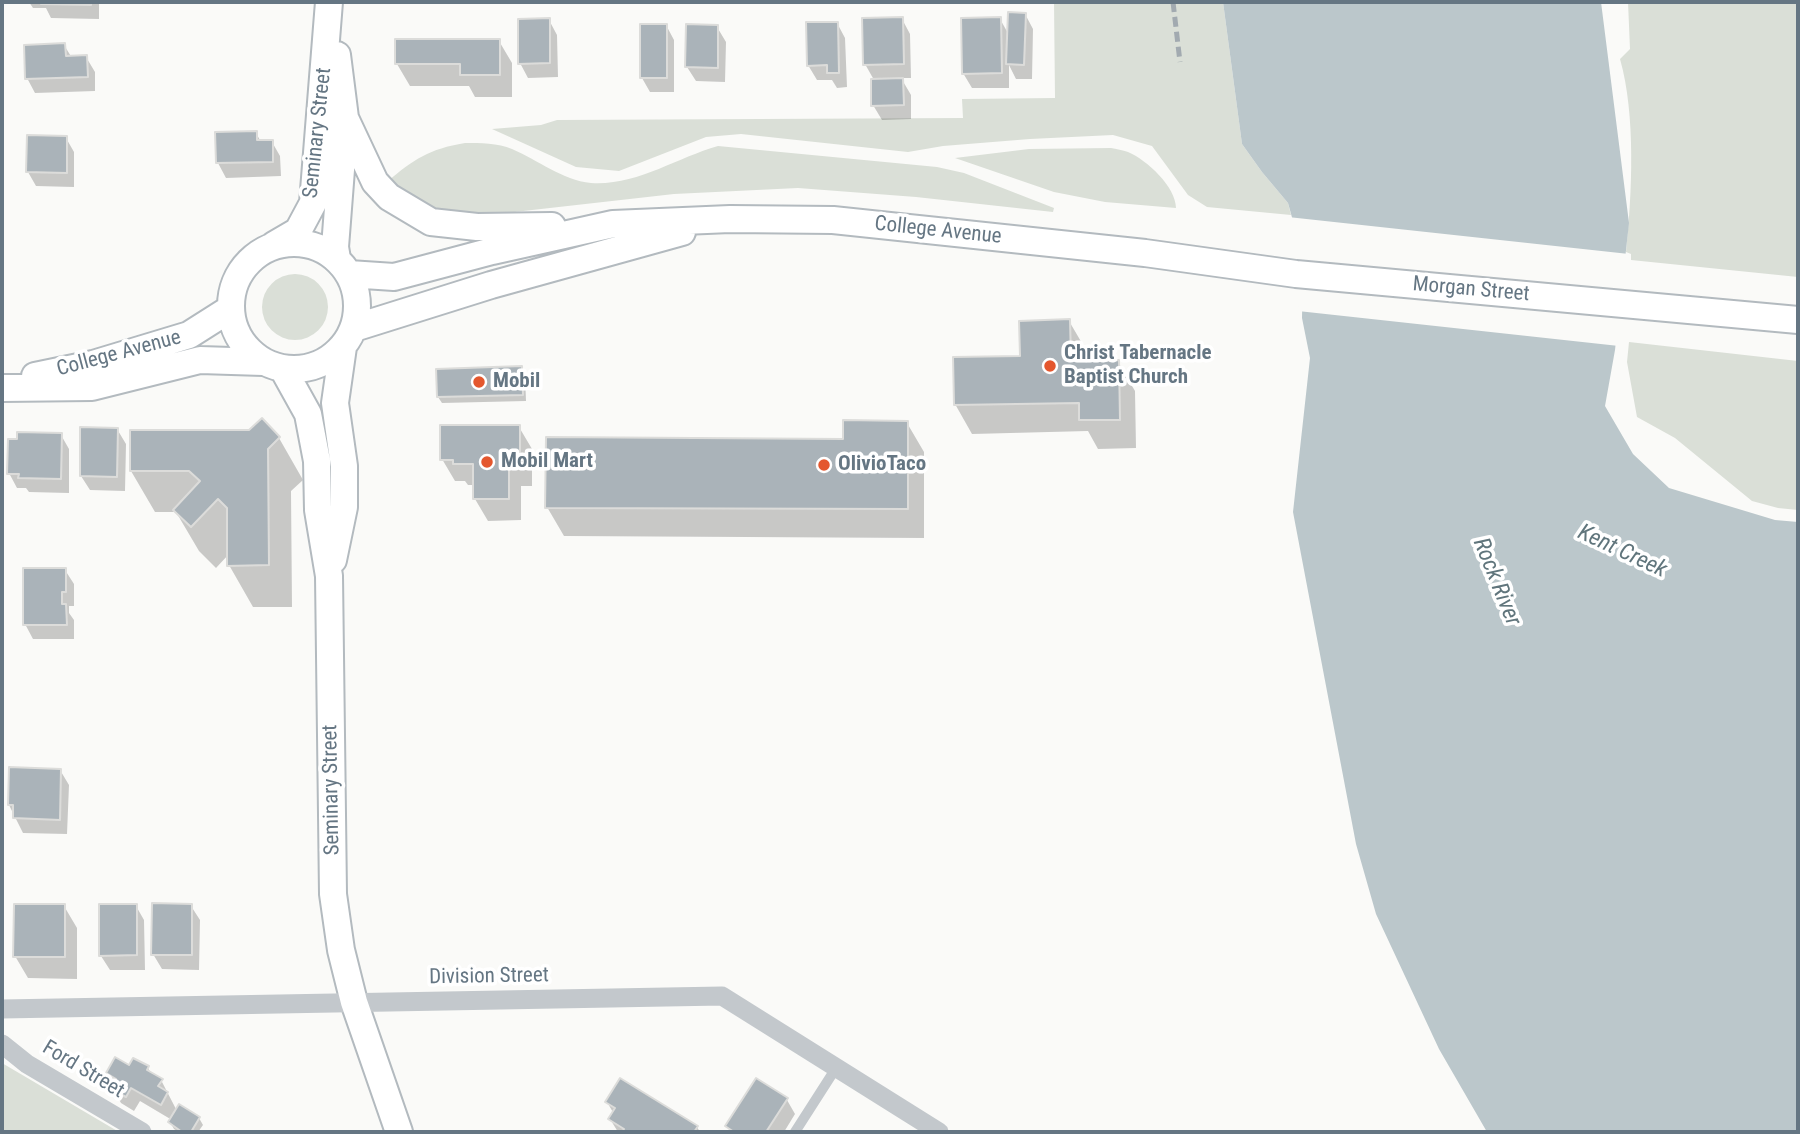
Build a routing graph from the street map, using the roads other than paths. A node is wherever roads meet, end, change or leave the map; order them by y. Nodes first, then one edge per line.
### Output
1 (330, 2) edge
2 (345, 118) junction
3 (730, 219) junction
4 (613, 224) junction
5 (272, 247) junction
6 (1145, 253) joint
7 (343, 267) junction
8 (230, 309) junction
9 (1794, 319) edge
10 (348, 338) junction
11 (273, 365) junction
12 (2, 383) edge
13 (2, 388) edge
14 (329, 576) junction
15 (354, 1002) junction
16 (2, 1009) edge
17 (2, 1044) edge
18 (836, 1068) junction
19 (142, 1132) edge
20 (399, 1132) edge
21 (795, 1132) edge
22 (939, 1132) edge

1 - 2 main road, Seminary Street
1 - 5 main road, Seminary Street
2 - 4 main road
2 - 7 main road, Seminary Street
3 - 4 main road, College Avenue
3 - 6 main road, College Avenue
3 - 10 main road, College Avenue
4 - 7 main road, College Avenue
5 - 7 main road, College Avenue
5 - 8 main road
6 - 9 main road, Morgan Street
7 - 10 main road
8 - 11 main road
8 - 12 main road, College Avenue
10 - 11 main road, College Avenue
10 - 14 main road, Seminary Street
11 - 13 main road, College Avenue
11 - 14 main road, Seminary Street
14 - 15 main road, Seminary Street
15 - 16 street, Division Street
15 - 18 street, Division Street
15 - 20 main road, Seminary Street
17 - 19 street, Ford Street
18 - 21 lane
18 - 22 street, Division Street

